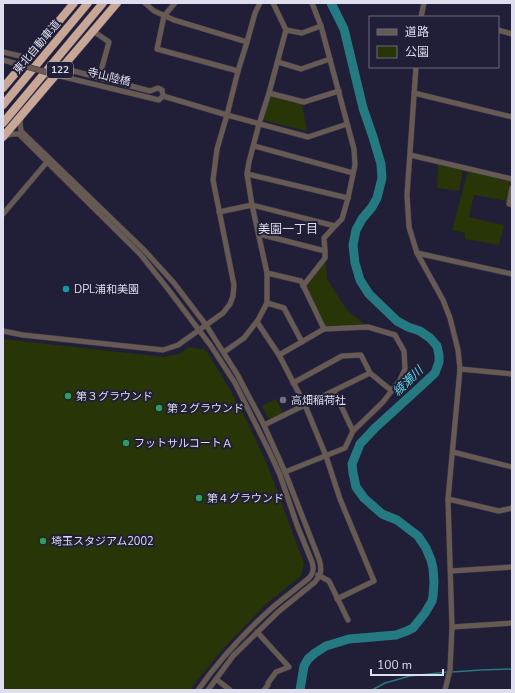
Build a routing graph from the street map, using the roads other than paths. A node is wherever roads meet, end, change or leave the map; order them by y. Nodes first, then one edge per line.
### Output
1 (74, 3) edge
2 (88, 3) edge
3 (103, 3) edge
4 (117, 3) edge
5 (145, 3) edge
6 (175, 3) edge
7 (260, 3) edge
8 (273, 3) edge
9 (312, 3) edge
10 (424, 3) edge
11 (164, 16) junction
12 (421, 16) edge
13 (321, 26) junction
14 (286, 30) junction
15 (499, 30) edge
16 (93, 31) junction
17 (512, 34) edge
18 (247, 42) junction
19 (3, 52) edge
20 (29, 58) junction
21 (330, 59) junction
22 (3, 60) edge
23 (278, 62) junction
24 (62, 68) junction
25 (416, 68) edge
26 (238, 71) junction
27 (99, 78) junction
28 (3, 88) edge
29 (339, 91) junction
30 (269, 93) junction
31 (414, 93) junction
32 (163, 96) junction
33 (3, 106) edge
34 (22, 115) junction
35 (227, 115) junction
36 (512, 116) edge
37 (3, 123) edge
38 (259, 124) junction
39 (347, 124) junction
40 (3, 137) edge
41 (254, 146) junction
42 (410, 155) junction
43 (47, 162) junction
44 (353, 173) junction
45 (247, 174) junction
46 (512, 179) edge
47 (512, 188) edge
48 (348, 198) junction
49 (252, 205) junction
50 (512, 205) edge
51 (219, 212) junction
52 (3, 214) edge
53 (335, 226) junction
54 (259, 234) junction
55 (325, 251) junction
56 (417, 253) junction
57 (267, 273) junction
58 (512, 274) edge
59 (303, 286) junction
60 (267, 303) junction
61 (257, 322) junction
62 (206, 325) junction
63 (324, 329) junction
64 (200, 330) junction
65 (3, 331) edge
66 (302, 342) junction
67 (224, 352) junction
68 (279, 355) junction
69 (460, 368) junction
70 (370, 374) junction
71 (512, 374) edge
72 (293, 383) junction
73 (334, 391) junction
74 (392, 391) junction
75 (305, 405) junction
76 (264, 426) junction
77 (354, 431) junction
78 (453, 452) junction
79 (326, 456) junction
80 (512, 467) edge
81 (285, 472) junction
82 (448, 499) junction
83 (512, 508) edge
84 (512, 567) edge
85 (451, 571) junction
86 (313, 572) junction
87 (320, 576) junction
88 (337, 599) junction
89 (348, 620) dead end
90 (512, 623) edge
91 (452, 627) junction
92 (257, 632) junction
93 (216, 679) junction
94 (198, 690) edge
95 (208, 690) edge
96 (230, 690) edge
97 (264, 690) edge
98 (445, 690) edge

1 - 20 highway
2 - 33 highway, 東北自動車道
3 - 37 highway, 東北自動車道
4 - 16 highway, 122
5 - 11 street
6 - 11 street
7 - 18 street
8 - 14 street
9 - 13 street
10 - 12 street
11 - 18 street
11 - 26 street
13 - 14 street
13 - 21 street
14 - 23 street
15 - 17 street
16 - 24 highway, 122
16 - 27 street
18 - 26 street
19 - 20 street
20 - 28 highway
21 - 23 street
21 - 29 street
22 - 32 street, 寺山陸橋, bridge
23 - 30 street
24 - 27 street
24 - 34 highway, 122
25 - 31 street
26 - 35 street
27 - 32 street
29 - 30 street
29 - 39 street
30 - 38 street
31 - 36 street
31 - 42 street
32 - 35 street
34 - 40 highway, 122
34 - 62 street
35 - 38 street
35 - 51 street
38 - 39 street
38 - 41 street
39 - 44 street
40 - 43 street
41 - 44 street
41 - 45 street
42 - 46 street
42 - 56 street
43 - 52 street
43 - 64 street
44 - 48 street
45 - 48 street
45 - 49 street
47 - 50 street
48 - 53 street
49 - 51 street
49 - 53 street
49 - 54 street
51 - 62 street
53 - 55 street
54 - 55 street
54 - 57 street
55 - 59 street
56 - 58 street
56 - 69 street
57 - 59 street
57 - 60 street
59 - 63 street
60 - 61 street
60 - 66 street
61 - 67 street
61 - 68 street
62 - 64 street
62 - 67 street
63 - 66 street
63 - 74 street
64 - 65 street
64 - 86 street
66 - 68 street
67 - 76 street
68 - 72 street
69 - 71 street
69 - 78 street
70 - 72 street
70 - 73 street
70 - 74 street
72 - 75 street
73 - 75 street
73 - 77 street
74 - 77 street
75 - 76 street
75 - 79 street
76 - 81 street
77 - 79 street
78 - 80 street
78 - 82 street
79 - 81 street
79 - 88 street
81 - 87 street
82 - 83 street
82 - 85 street
84 - 85 street
85 - 91 street
86 - 87 street
86 - 94 street
87 - 88 street
87 - 92 street
88 - 89 street
90 - 91 street
91 - 98 street
92 - 93 street
92 - 97 street
93 - 95 street
93 - 96 street

